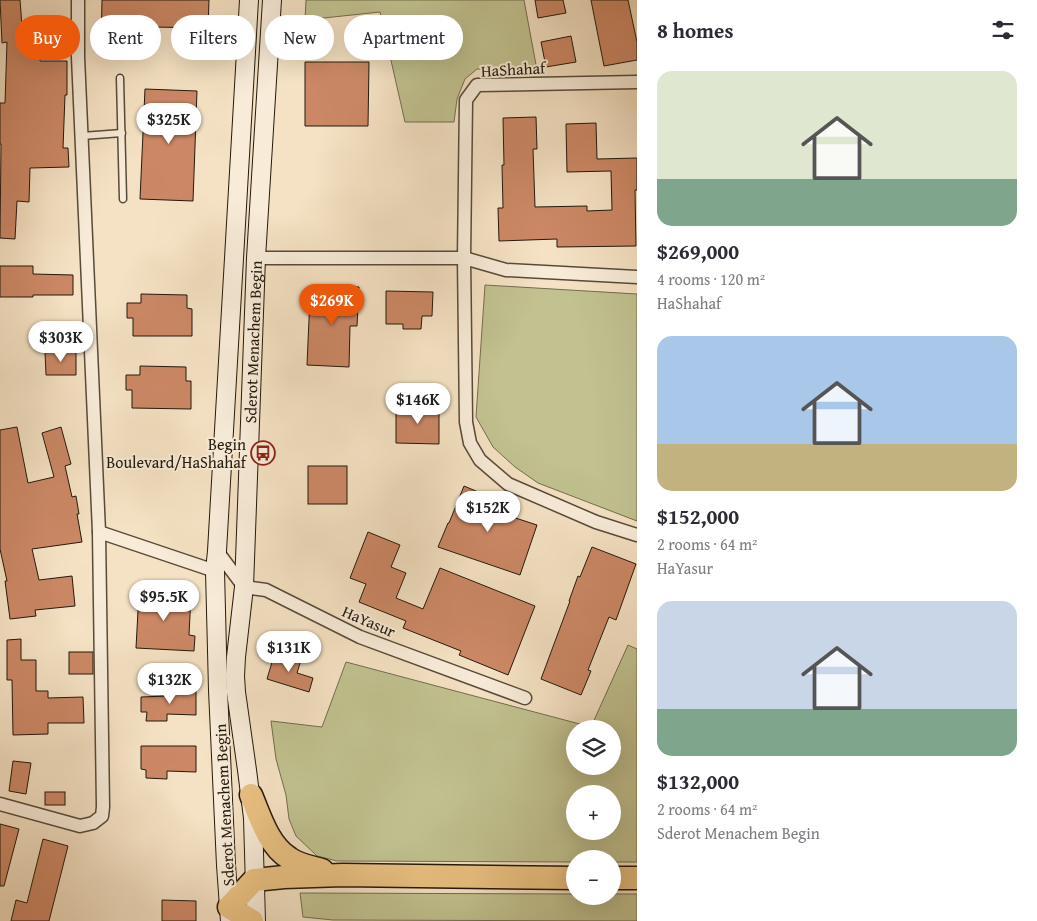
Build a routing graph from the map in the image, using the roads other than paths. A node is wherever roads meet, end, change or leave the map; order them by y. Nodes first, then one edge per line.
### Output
1 (78, 0) edge
2 (249, 0) edge
3 (272, 0) edge
4 (120, 78) dead end
5 (637, 82) edge
6 (122, 133) junction
7 (82, 136) junction
8 (123, 199) dead end
9 (256, 258) junction
10 (464, 258) junction
11 (637, 277) edge
12 (99, 532) junction
13 (637, 535) edge
14 (218, 551) junction
15 (215, 571) junction
16 (244, 587) junction
17 (525, 698) dead end
18 (250, 794) junction
19 (0, 804) edge
20 (343, 875) junction
21 (566, 878) edge
22 (621, 878) edge
23 (637, 878) edge
24 (254, 880) junction
25 (229, 914) edge
26 (254, 921) edge

1 - 7 street
2 - 14 street, Sderot Menachem Begin
3 - 9 street, Sderot Menachem Begin
4 - 6 lane
5 - 10 street, HaShahaf
6 - 7 lane
6 - 8 lane
7 - 12 street
9 - 10 street
9 - 16 street, Sderot Menachem Begin
10 - 11 street
10 - 13 street
12 - 15 street
12 - 19 street
14 - 15 street, Sderot Menachem Begin
14 - 16 street
15 - 25 street, Sderot Menachem Begin
16 - 17 street, HaYasur
16 - 18 street, Sderot Menachem Begin
18 - 20 highway
18 - 24 street, Sderot Menachem Begin
20 - 21 highway
20 - 24 highway
22 - 23 highway
24 - 25 highway
24 - 26 street, Sderot Menachem Begin
25 - 26 highway

